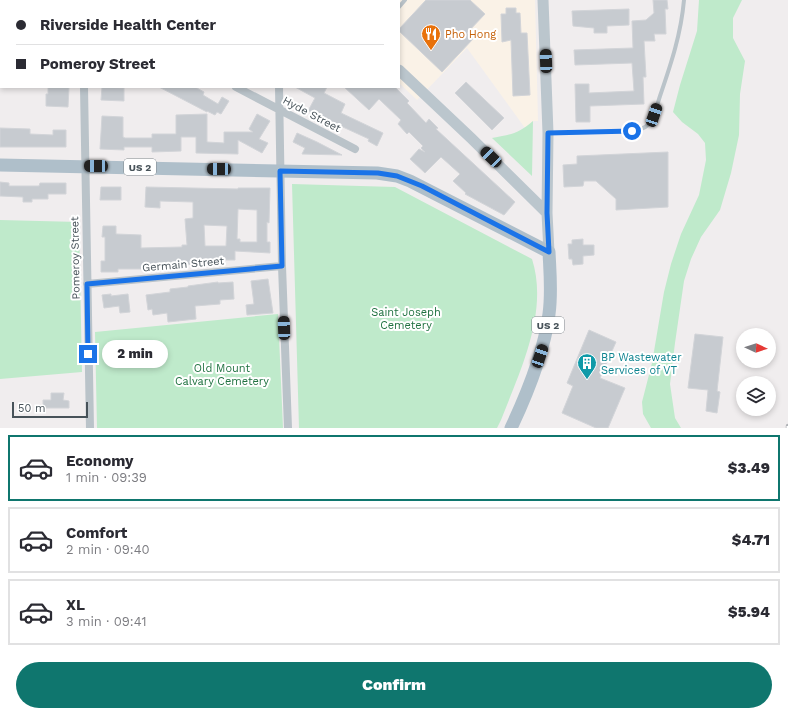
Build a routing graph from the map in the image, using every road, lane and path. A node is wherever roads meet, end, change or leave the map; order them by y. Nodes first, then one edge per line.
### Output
1 (543, 0) edge
2 (684, 0) edge
3 (400, 71) edge
4 (84, 88) edge
5 (238, 88) edge
6 (279, 88) edge
7 (279, 109) junction
8 (548, 133) junction
9 (355, 149) dead end
10 (0, 165) edge
11 (85, 166) junction
12 (280, 171) junction
13 (547, 213) junction
14 (549, 252) junction
15 (282, 266) junction
16 (87, 284) junction
17 (90, 428) edge
18 (288, 428) edge
19 (511, 428) edge

1 - 8 main road
2 - 8 lane
3 - 13 main road
4 - 11 street, Pomeroy Street
5 - 7 street, Hyde Street
6 - 7 street
7 - 9 street, Hyde Street
7 - 12 street
8 - 13 main road
10 - 11 main road, US 2
11 - 12 main road, US 2
11 - 16 street, Pomeroy Street
12 - 14 main road, US 2
12 - 15 street
13 - 14 main road
14 - 19 main road, US 2
15 - 16 street, Germain Street
15 - 18 street
16 - 17 street, Pomeroy Street

